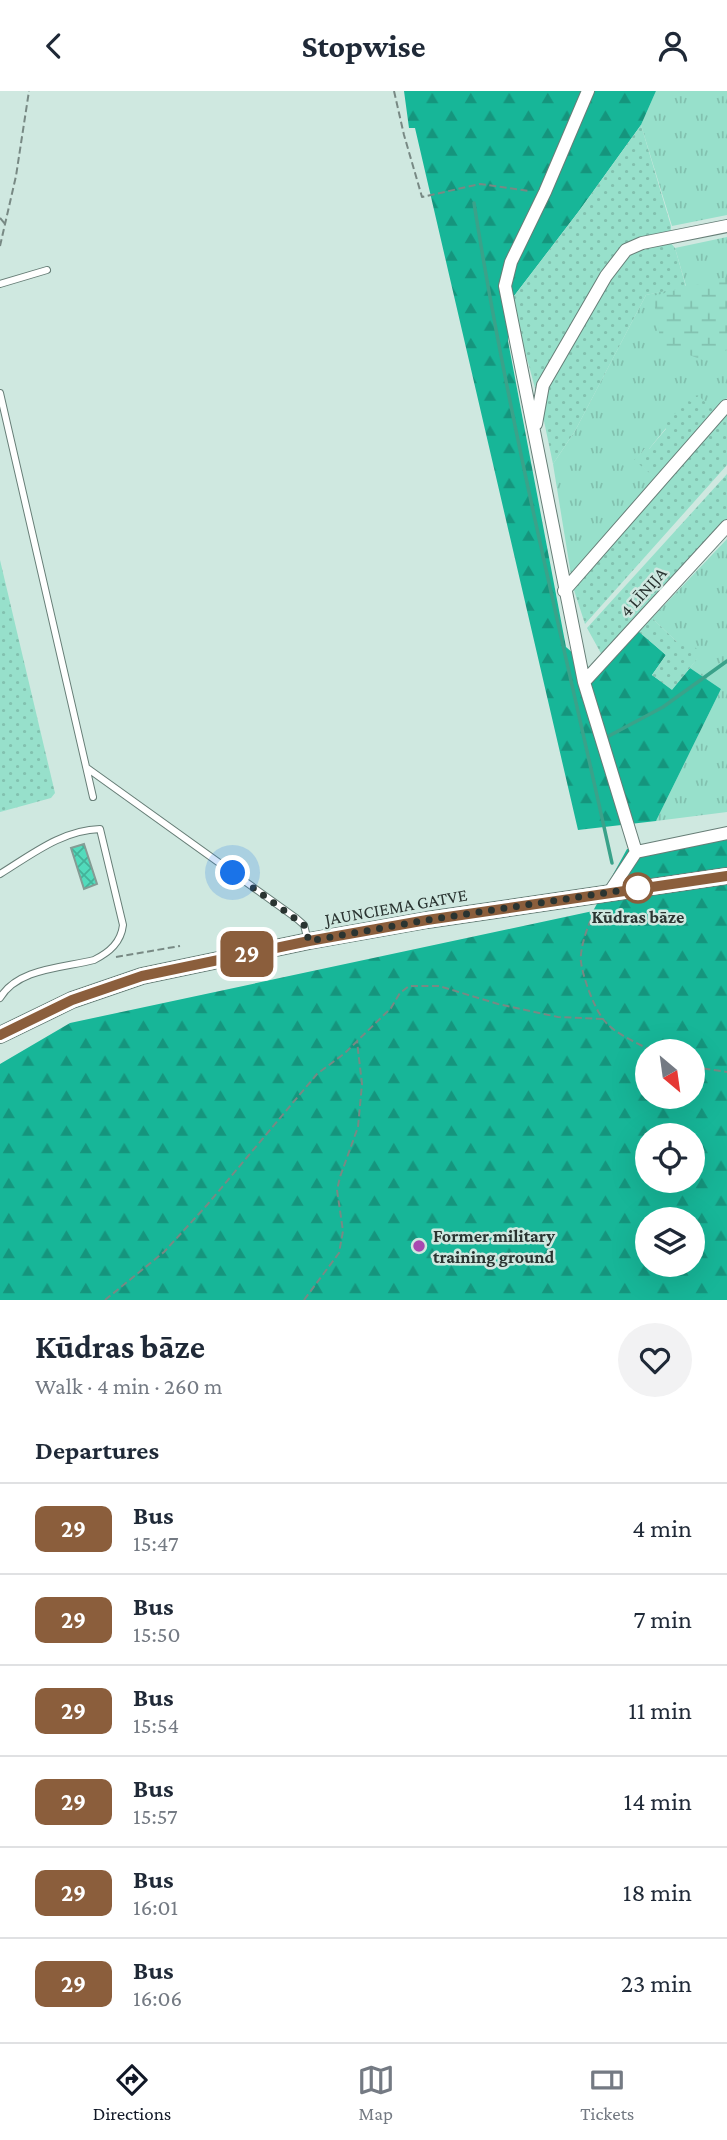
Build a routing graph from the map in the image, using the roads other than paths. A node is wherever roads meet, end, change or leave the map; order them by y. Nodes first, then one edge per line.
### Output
1 (588, 91) edge
2 (727, 226) edge
3 (47, 270) dead end
4 (0, 284) edge
5 (0, 393) edge
6 (726, 406) edge
7 (534, 431) junction
8 (727, 526) edge
9 (565, 591) junction
10 (584, 682) junction
11 (86, 768) junction
12 (93, 797) dead end
13 (727, 833) edge
14 (636, 852) junction
15 (0, 874) edge
16 (727, 876) edge
17 (609, 893) junction
18 (302, 910) dead end
19 (296, 918) junction
20 (309, 941) junction
21 (0, 998) edge
22 (0, 1035) edge

1 - 7 street
2 - 7 street
3 - 4 lane
5 - 11 lane
6 - 9 street
7 - 9 street
8 - 10 street, 4 LĪNIJA
9 - 10 street
10 - 14 street
11 - 12 lane
11 - 19 lane
13 - 14 street
14 - 17 street
15 - 21 lane
16 - 17 main road, JAUNCIEMA GATVE
17 - 20 main road, JAUNCIEMA GATVE
18 - 19 lane
19 - 20 lane
20 - 22 main road, JAUNCIEMA GATVE

